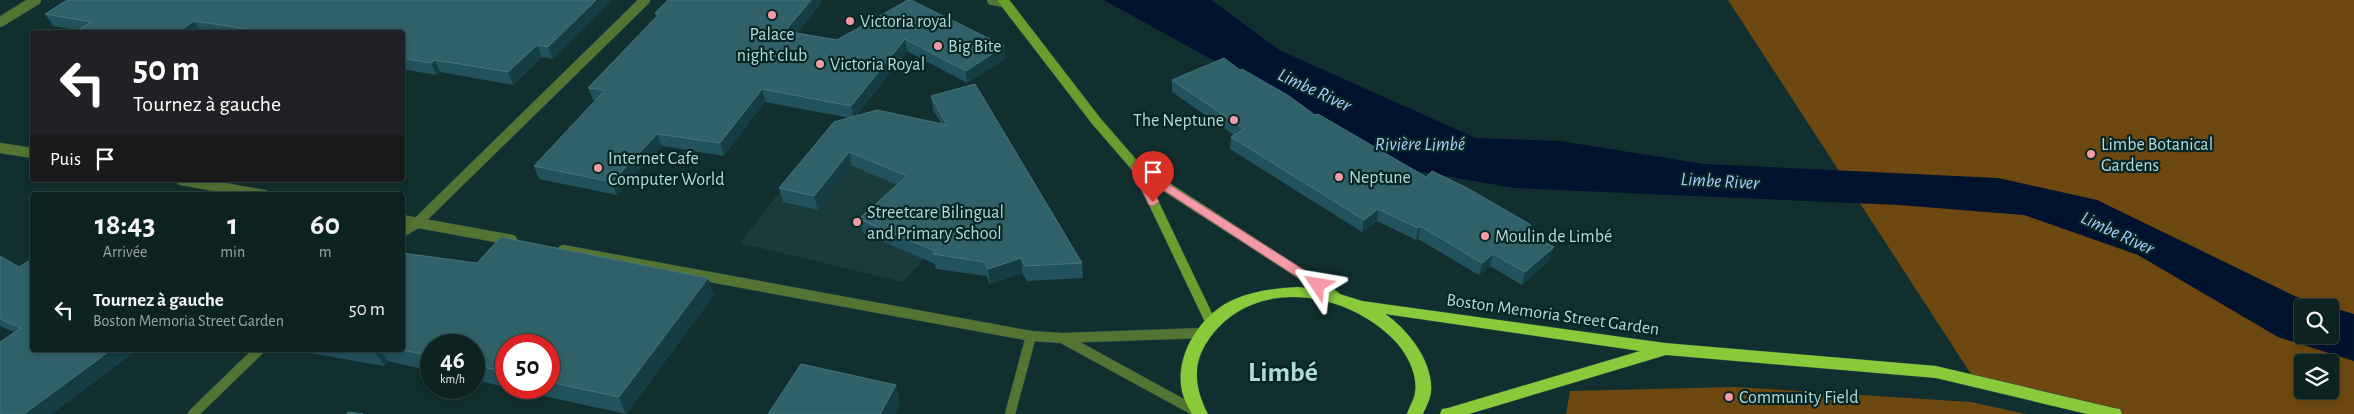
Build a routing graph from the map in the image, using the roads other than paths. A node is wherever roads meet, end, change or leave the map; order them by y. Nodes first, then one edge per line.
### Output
1 (36, 0) edge
2 (645, 0) edge
3 (992, 0) edge
4 (1004, 1) edge
5 (0, 22) edge
6 (0, 148) edge
7 (30, 153) edge
8 (1137, 168) junction
9 (192, 182) edge
10 (247, 192) edge
11 (405, 221) edge
12 (417, 223) junction
13 (405, 230) edge
14 (525, 243) edge
15 (554, 248) edge
16 (1335, 296) junction
17 (1364, 306) junction
18 (1206, 328) junction
19 (1031, 336) junction
20 (1062, 338) junction
21 (1665, 350) junction
22 (257, 352) edge
23 (193, 414) edge
24 (1010, 414) edge
25 (1199, 414) edge
26 (1415, 414) edge
27 (1448, 414) edge
28 (2114, 414) edge

1 - 5 street
2 - 12 street
3 - 4 street
4 - 8 main road
6 - 7 street
8 - 16 main road
8 - 18 main road
9 - 10 street
11 - 12 street
12 - 13 street
12 - 14 street
15 - 19 street
16 - 17 highway
16 - 18 highway
17 - 21 highway, Boston Memoria Street Garden
17 - 26 highway
18 - 20 street
18 - 25 highway
19 - 20 street
19 - 24 street
20 - 25 street
21 - 27 highway, Boston Memoria Street Garden
21 - 28 highway
22 - 23 street

